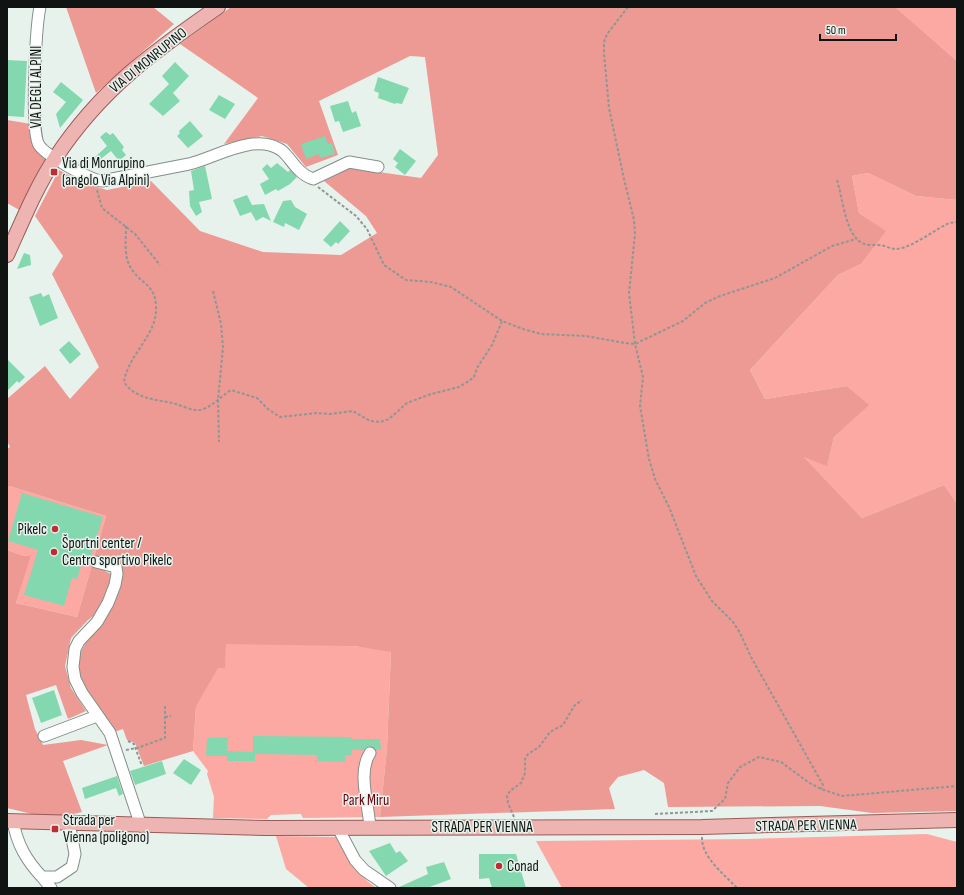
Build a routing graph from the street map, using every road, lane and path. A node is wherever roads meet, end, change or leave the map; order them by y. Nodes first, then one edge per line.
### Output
1 (40, 7) edge
2 (218, 7) edge
3 (628, 7) edge
4 (56, 158) junction
5 (378, 167) dead end
6 (96, 180) junction
7 (313, 180) junction
8 (837, 180) dead end
9 (957, 222) edge
10 (126, 226) junction
11 (856, 239) junction
12 (7, 255) edge
13 (160, 265) dead end
14 (213, 291) dead end
15 (502, 321) junction
16 (635, 344) junction
17 (218, 400) junction
18 (219, 442) dead end
19 (96, 562) dead end
20 (582, 700) dead end
21 (165, 704) dead end
22 (98, 716) junction
23 (171, 716) dead end
24 (165, 717) junction
25 (44, 736) dead end
26 (128, 741) dead end
27 (136, 748) junction
28 (370, 753) dead end
29 (142, 766) dead end
30 (957, 786) edge
31 (821, 789) junction
32 (648, 815) dead end
33 (957, 820) edge
34 (10, 821) edge
35 (69, 823) junction
36 (141, 826) junction
37 (518, 826) junction
38 (702, 827) junction
39 (338, 828) junction
40 (370, 828) junction
41 (42, 877) junction
42 (51, 888) edge
43 (390, 888) edge
44 (736, 888) edge

1 - 4 street, VIA DEGLI ALPINI
2 - 4 main road, VIA DI MONRUPINO
3 - 16 path
4 - 6 street
4 - 12 main road, VIA DI MONRUPINO
5 - 7 street
6 - 7 street
6 - 10 path
7 - 15 path
8 - 11 path
9 - 11 path
10 - 13 path
10 - 17 path
11 - 16 path
14 - 17 path
15 - 16 path
15 - 17 path
16 - 31 path
17 - 18 path
19 - 22 street
20 - 37 path
21 - 24 path
22 - 25 street
22 - 36 street
23 - 24 path
24 - 27 path
26 - 27 path
27 - 29 path
28 - 40 street
30 - 31 path
31 - 32 path
33 - 38 main road, STRADA PER VIENNA
34 - 35 main road, STRADA PER VIENNA
34 - 41 street
35 - 36 main road, STRADA PER VIENNA
35 - 41 street
36 - 39 main road, STRADA PER VIENNA
37 - 38 main road, STRADA PER VIENNA
37 - 40 main road, STRADA PER VIENNA
38 - 44 path
39 - 40 main road, STRADA PER VIENNA
39 - 43 street
41 - 42 street

